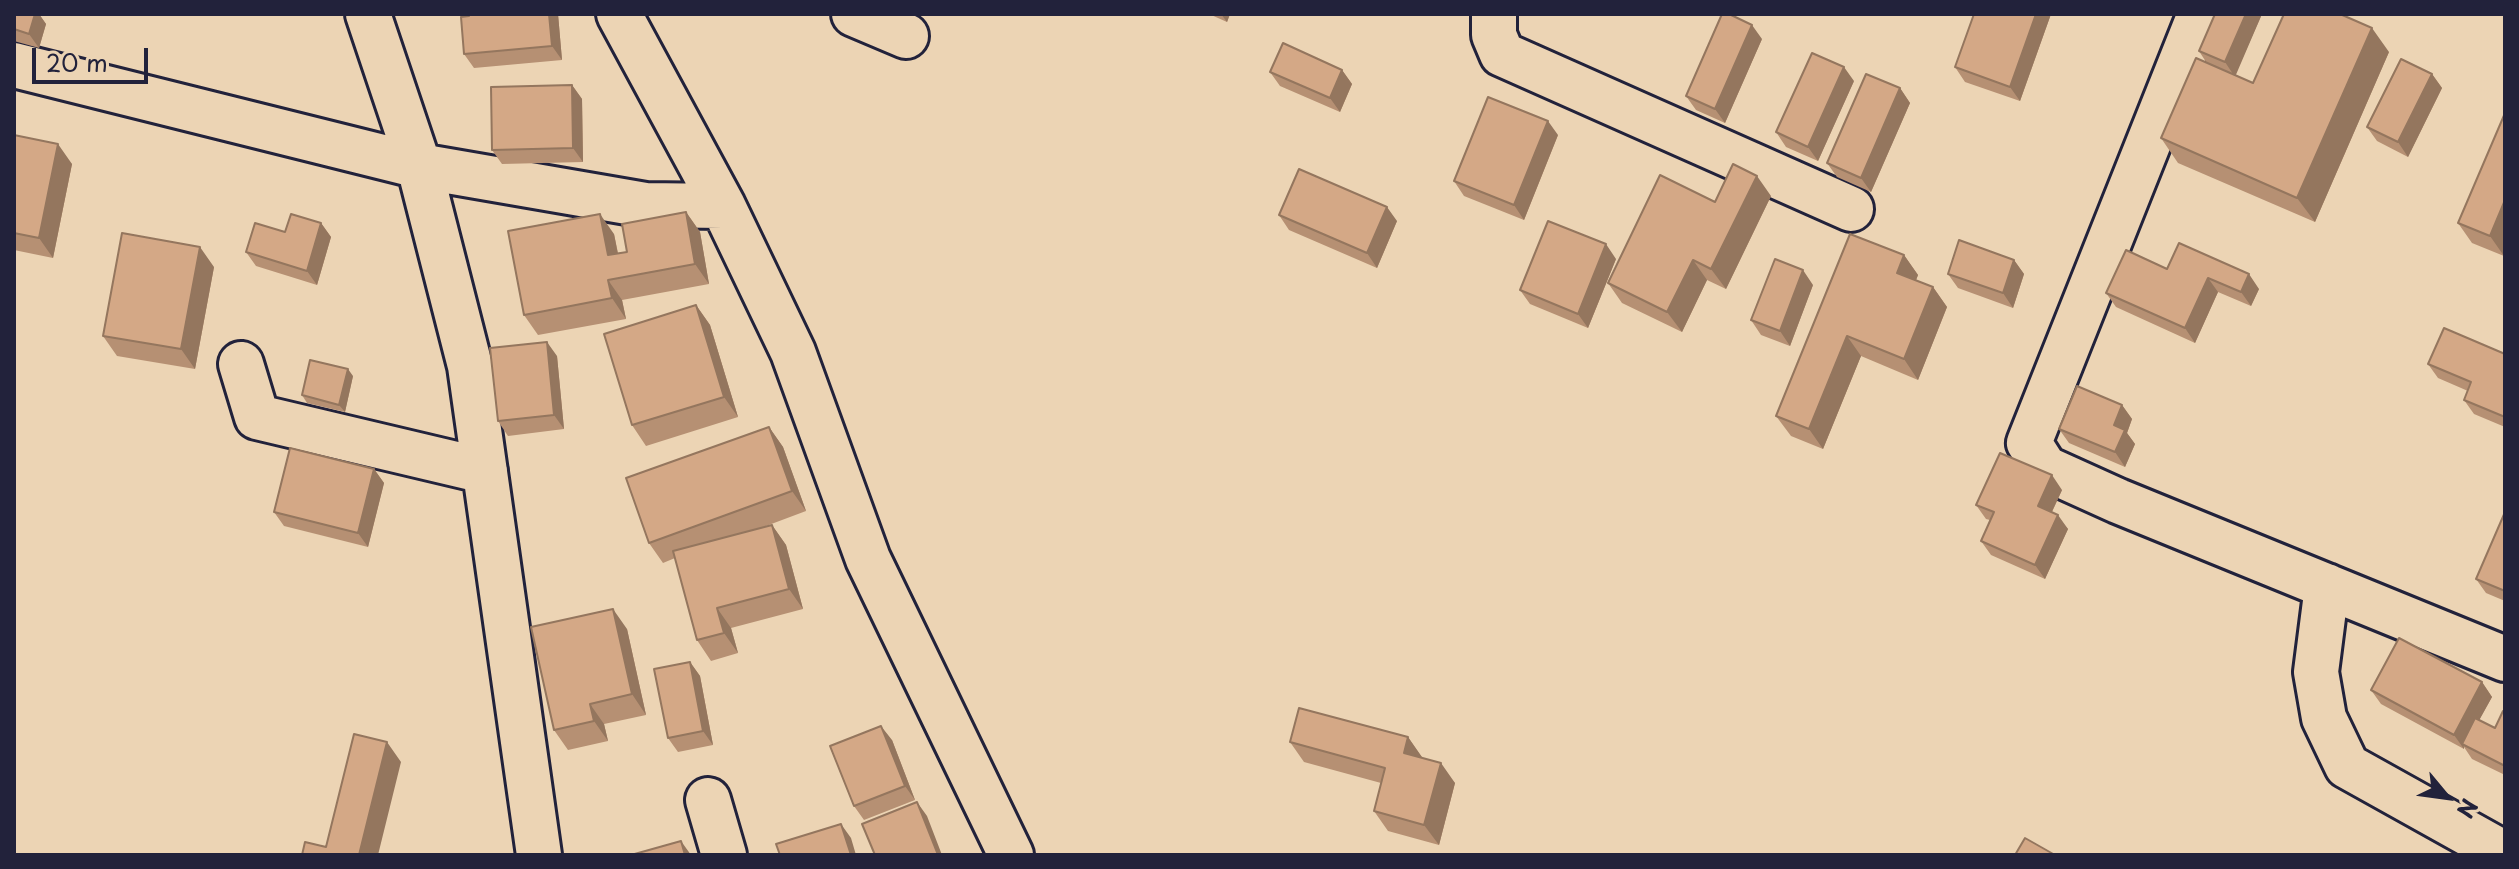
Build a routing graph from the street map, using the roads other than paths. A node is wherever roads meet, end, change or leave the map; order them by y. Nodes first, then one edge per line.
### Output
1 (368, 14) edge
2 (619, 14) edge
3 (854, 14) edge
4 (1494, 14) edge
5 (2200, 14) edge
6 (906, 36) dead end
7 (14, 65) edge
8 (419, 166) junction
9 (723, 206) junction
10 (1851, 209) dead end
11 (241, 364) dead end
12 (485, 471) junction
13 (2327, 586) junction
14 (2505, 659) edge
15 (708, 800) dead end
16 (2505, 854) edge
17 (539, 855) edge
18 (724, 855) edge
19 (1011, 855) edge

1 - 8 street
2 - 9 street
3 - 6 street
4 - 10 street
5 - 13 street
7 - 8 street
8 - 9 street
8 - 12 street
9 - 19 street
11 - 12 street
12 - 17 street
13 - 14 street
13 - 16 street
15 - 18 street

